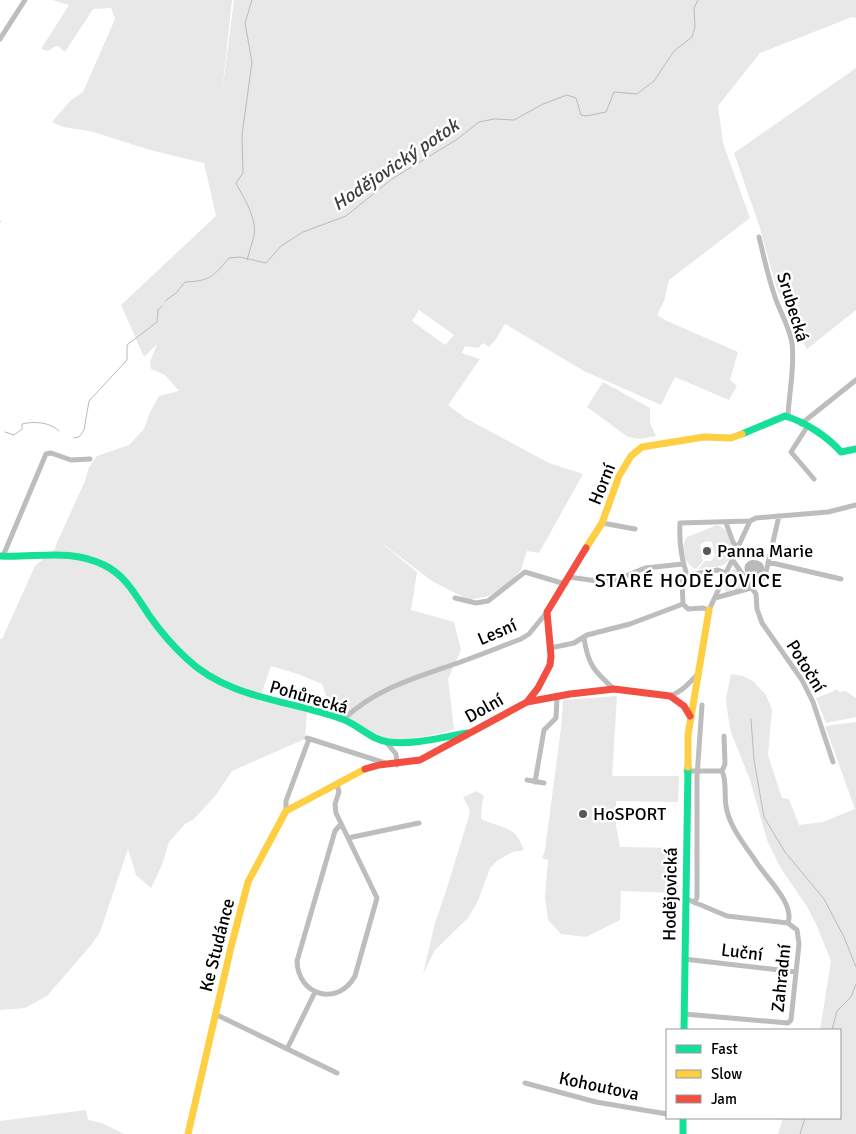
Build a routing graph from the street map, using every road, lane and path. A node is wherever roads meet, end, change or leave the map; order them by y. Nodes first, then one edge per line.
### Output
1 (24, 0) edge
2 (0, 39) edge
3 (758, 237) dead end
4 (856, 380) edge
5 (788, 416) junction
6 (804, 426) junction
7 (856, 450) edge
8 (90, 459) dead end
9 (814, 480) dead end
10 (856, 505) edge
11 (779, 516) junction
12 (750, 521) junction
13 (602, 523) junction
14 (726, 523) junction
15 (635, 529) dead end
16 (737, 548) junction
17 (2, 556) edge
18 (732, 559) junction
19 (768, 562) junction
20 (683, 564) junction
21 (726, 573) junction
22 (687, 575) junction
23 (841, 579) dead end
24 (567, 581) junction
25 (751, 588) junction
26 (455, 598) dead end
27 (714, 598) junction
28 (683, 604) junction
29 (709, 610) junction
30 (547, 612) junction
31 (584, 638) junction
32 (550, 648) junction
33 (700, 673) junction
34 (614, 689) junction
35 (670, 696) junction
36 (557, 697) junction
37 (526, 702) junction
38 (702, 705) dead end
39 (696, 714) junction
40 (344, 719) junction
41 (473, 732) junction
42 (724, 736) dead end
43 (386, 741) junction
44 (833, 762) dead end
45 (388, 764) junction
46 (397, 765) junction
47 (722, 771) junction
48 (686, 772) junction
49 (698, 772) junction
50 (527, 780) dead end
51 (536, 782) junction
52 (544, 783) dead end
53 (338, 785) junction
54 (286, 811) junction
55 (686, 813) junction
56 (697, 816) junction
57 (419, 823) dead end
58 (341, 824) junction
59 (348, 838) junction
60 (685, 900) junction
61 (695, 903) junction
62 (788, 923) junction
63 (684, 959) junction
64 (796, 972) junction
65 (314, 992) junction
66 (215, 1014) junction
67 (684, 1014) junction
68 (684, 1029) edge
69 (286, 1049) junction
70 (337, 1073) dead end
71 (525, 1083) dead end
72 (666, 1114) edge
73 (683, 1119) edge
74 (188, 1134) edge
75 (682, 1134) edge

1 - 2 street
3 - 5 street, Srubecká
4 - 6 street
5 - 6 street
5 - 13 street, Horní
6 - 7 street
6 - 9 street
8 - 17 street
10 - 11 street
11 - 12 street
11 - 19 street
12 - 14 street
12 - 16 street
13 - 15 street
13 - 24 street, Horní
14 - 16 street
14 - 20 street
16 - 18 street
17 - 40 street, Pohůrecká
18 - 21 street
18 - 25 street, Potoční
19 - 23 street
19 - 25 street
20 - 22 street
20 - 24 street
21 - 22 street
21 - 27 street
22 - 28 street
24 - 26 street
24 - 30 street, Horní
25 - 27 street
25 - 44 street, Potoční
27 - 29 street
28 - 29 street
28 - 31 street
29 - 33 street, Hodějovická
30 - 32 street
30 - 40 street, Lesní
31 - 32 street
31 - 34 street
32 - 37 street
33 - 35 street
33 - 39 street, Hodějovická
34 - 35 street, Dolní
34 - 36 street, Dolní
35 - 39 street
36 - 37 street, Dolní
36 - 51 street
37 - 41 street, Dolní
38 - 39 street
39 - 48 street, Hodějovická
39 - 49 street
40 - 43 street, Pohůrecká
41 - 43 street, Pohůrecká
41 - 46 street, Dolní
42 - 47 street, Zahradní
43 - 46 street
45 - 46 street, Dolní
45 - 53 street, Dolní
45 - 54 street
47 - 49 street
47 - 62 street, Zahradní
48 - 49 street
48 - 55 street, Hodějovická
49 - 56 street
50 - 51 street
51 - 52 street
53 - 54 street, Dolní
53 - 58 street
54 - 66 street, Ke Studánce
55 - 56 street
55 - 60 street, Hodějovická
56 - 61 street
57 - 59 street
58 - 59 street
58 - 65 street
59 - 65 street
60 - 61 street
60 - 63 street, Hodějovická
61 - 62 street
62 - 64 street, Zahradní
63 - 64 street, Luční
63 - 67 street, Hodějovická
64 - 67 street, Zahradní
65 - 69 street
66 - 69 street
66 - 74 street, Ke Studánce
67 - 68 street, Hodějovická
69 - 70 street
71 - 72 street, Kohoutova
73 - 75 street

